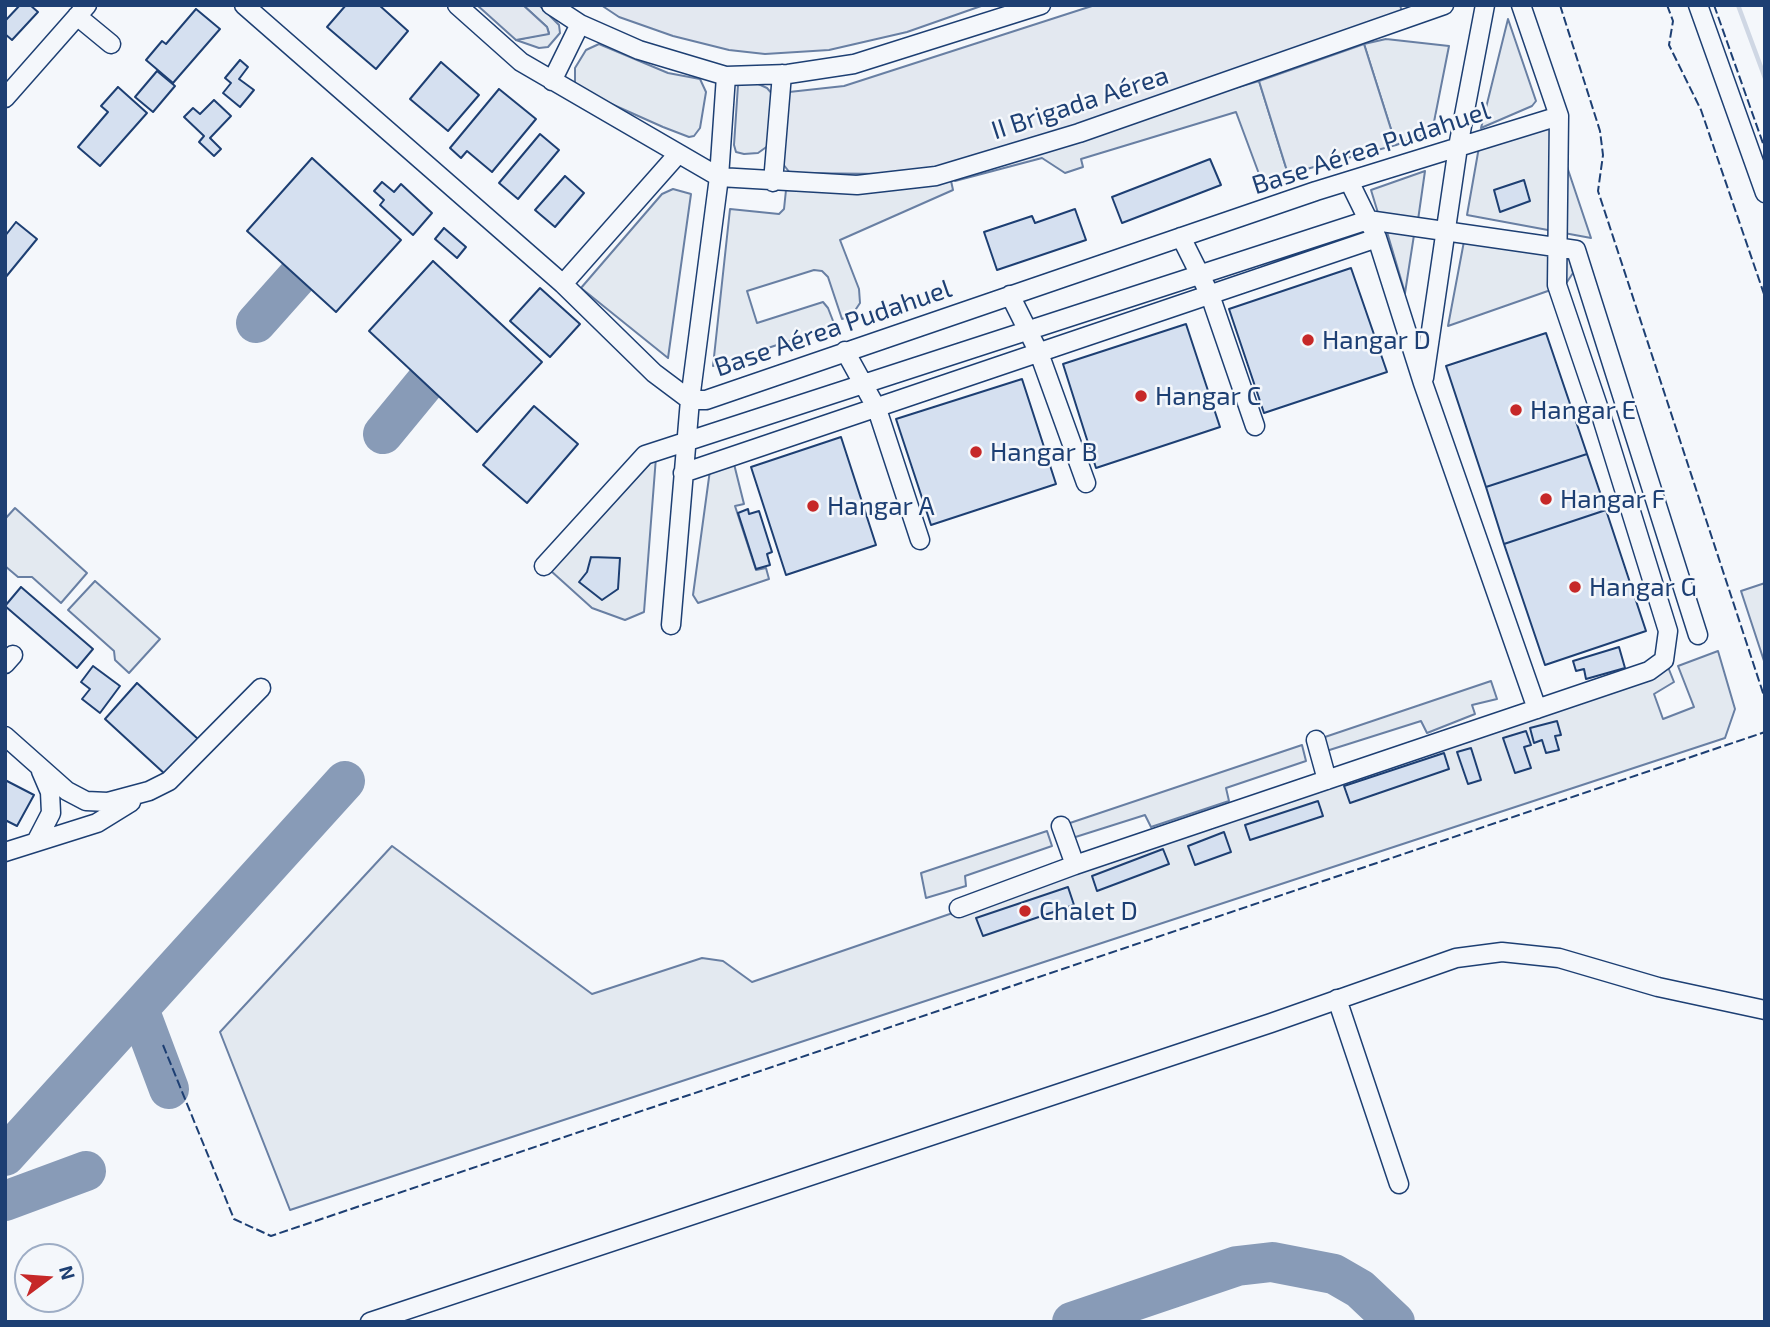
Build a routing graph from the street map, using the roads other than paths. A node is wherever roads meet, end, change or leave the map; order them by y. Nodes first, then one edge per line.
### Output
1 (244, 5) edge
2 (457, 5) edge
3 (551, 5) edge
4 (1041, 5) edge
5 (1444, 5) edge
6 (1485, 5) edge
7 (1521, 5) edge
8 (1698, 5) edge
9 (82, 10) edge
10 (1413, 11) edge
11 (580, 24) junction
12 (111, 44) dead end
13 (782, 74) junction
14 (726, 76) junction
15 (552, 81) junction
16 (5, 98) edge
17 (1559, 116) junction
18 (1458, 148) junction
19 (678, 154) junction
20 (719, 177) junction
21 (1349, 181) junction
22 (773, 182) junction
23 (1765, 194) edge
24 (1368, 220) junction
25 (1446, 231) junction
26 (1181, 237) junction
27 (1377, 237) junction
28 (1557, 248) junction
29 (1200, 275) junction
30 (563, 284) junction
31 (1210, 295) junction
32 (1010, 296) junction
33 (1028, 331) junction
34 (845, 351) junction
35 (1040, 353) junction
36 (1423, 383) junction
37 (863, 384) junction
38 (690, 400) junction
39 (877, 410) junction
40 (1255, 426) dead end
41 (686, 442) junction
42 (683, 473) junction
43 (1086, 484) dead end
44 (920, 540) dead end
45 (544, 566) dead end
46 (671, 625) dead end
47 (1698, 635) dead end
48 (261, 688) dead end
49 (1537, 709) junction
50 (5, 736) edge
51 (1316, 740) dead end
52 (38, 764) junction
53 (1327, 780) junction
54 (149, 791) junction
55 (1061, 826) dead end
56 (36, 842) junction
57 (5, 852) edge
58 (1075, 865) junction
59 (959, 908) dead end
60 (1337, 999) junction
61 (1765, 1010) edge
62 (1399, 1184) dead end
63 (370, 1322) edge

1 - 30 street, Base Aérea Pudahuel
2 - 15 street, II Brigada Aérea
3 - 11 street
4 - 13 street
5 - 10 street, II Brigada Aérea
6 - 18 street
7 - 17 street
8 - 23 street
9 - 12 street
9 - 16 street
10 - 22 street, II Brigada Aérea
11 - 14 street
11 - 15 street
13 - 14 street
13 - 22 street
14 - 20 street
15 - 19 street, II Brigada Aérea
17 - 18 street, Base Aérea Pudahuel
17 - 28 street
18 - 21 street, Base Aérea Pudahuel
18 - 25 street
19 - 20 street, II Brigada Aérea
19 - 30 street
20 - 22 street, II Brigada Aérea
20 - 38 street
21 - 24 street
21 - 26 street, Base Aérea Pudahuel
24 - 25 street
24 - 27 street
24 - 29 street
25 - 28 street
25 - 36 street
26 - 29 street
26 - 32 street, Base Aérea Pudahuel
27 - 31 street
27 - 36 street
28 - 47 street
28 - 49 street
29 - 31 street
29 - 33 street
30 - 38 street, Base Aérea Pudahuel
31 - 35 street
31 - 40 street
32 - 33 street
32 - 34 street, Base Aérea Pudahuel
33 - 35 street
33 - 37 street
34 - 37 street
34 - 38 street, Base Aérea Pudahuel
35 - 39 street
35 - 43 street
36 - 49 street
37 - 39 street
37 - 41 street
38 - 41 street
39 - 42 street
39 - 44 street
41 - 42 street
41 - 45 street
42 - 46 street
48 - 54 street
49 - 53 street
50 - 52 street
51 - 53 street
52 - 54 street
52 - 56 street
53 - 58 street
54 - 56 street
55 - 58 street
56 - 57 street
58 - 59 street
60 - 61 street
60 - 62 street
60 - 63 street

